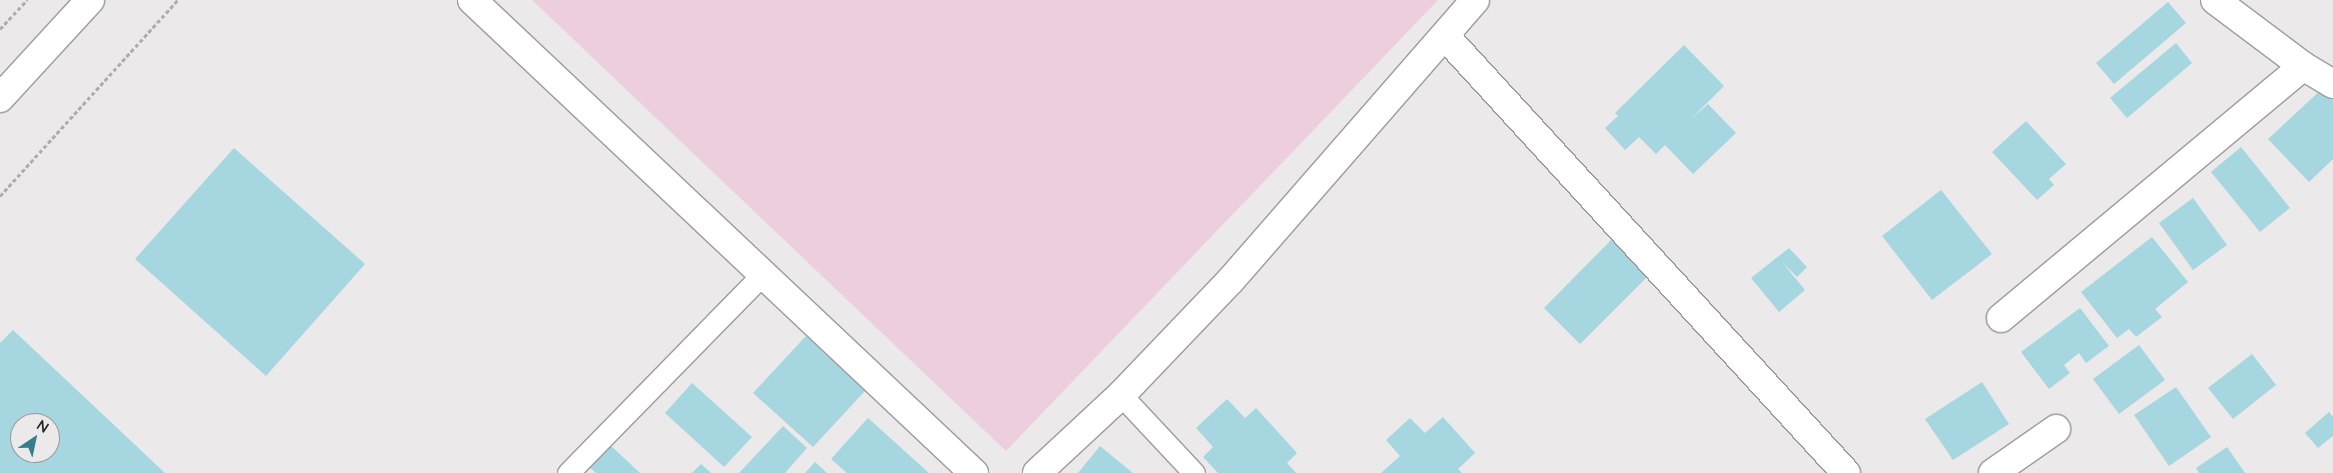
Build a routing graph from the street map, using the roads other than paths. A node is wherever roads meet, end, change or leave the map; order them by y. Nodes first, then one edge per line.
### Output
1 (90, 0) edge
2 (472, 0) edge
3 (1475, 0) edge
4 (2215, 0) edge
5 (1445, 36) junction
6 (2323, 74) edge
7 (0, 98) edge
8 (763, 274) junction
9 (2001, 318) dead end
10 (1121, 395) junction
11 (2056, 429) dead end
12 (568, 473) edge
13 (974, 473) edge
14 (1037, 473) edge
15 (1194, 473) edge
16 (1846, 473) edge
17 (1993, 473) edge

1 - 7 street
2 - 8 street
3 - 5 street
4 - 6 street
5 - 10 street
5 - 16 street
6 - 9 street
8 - 12 lane
8 - 13 street
10 - 14 street
10 - 15 lane
11 - 17 street

